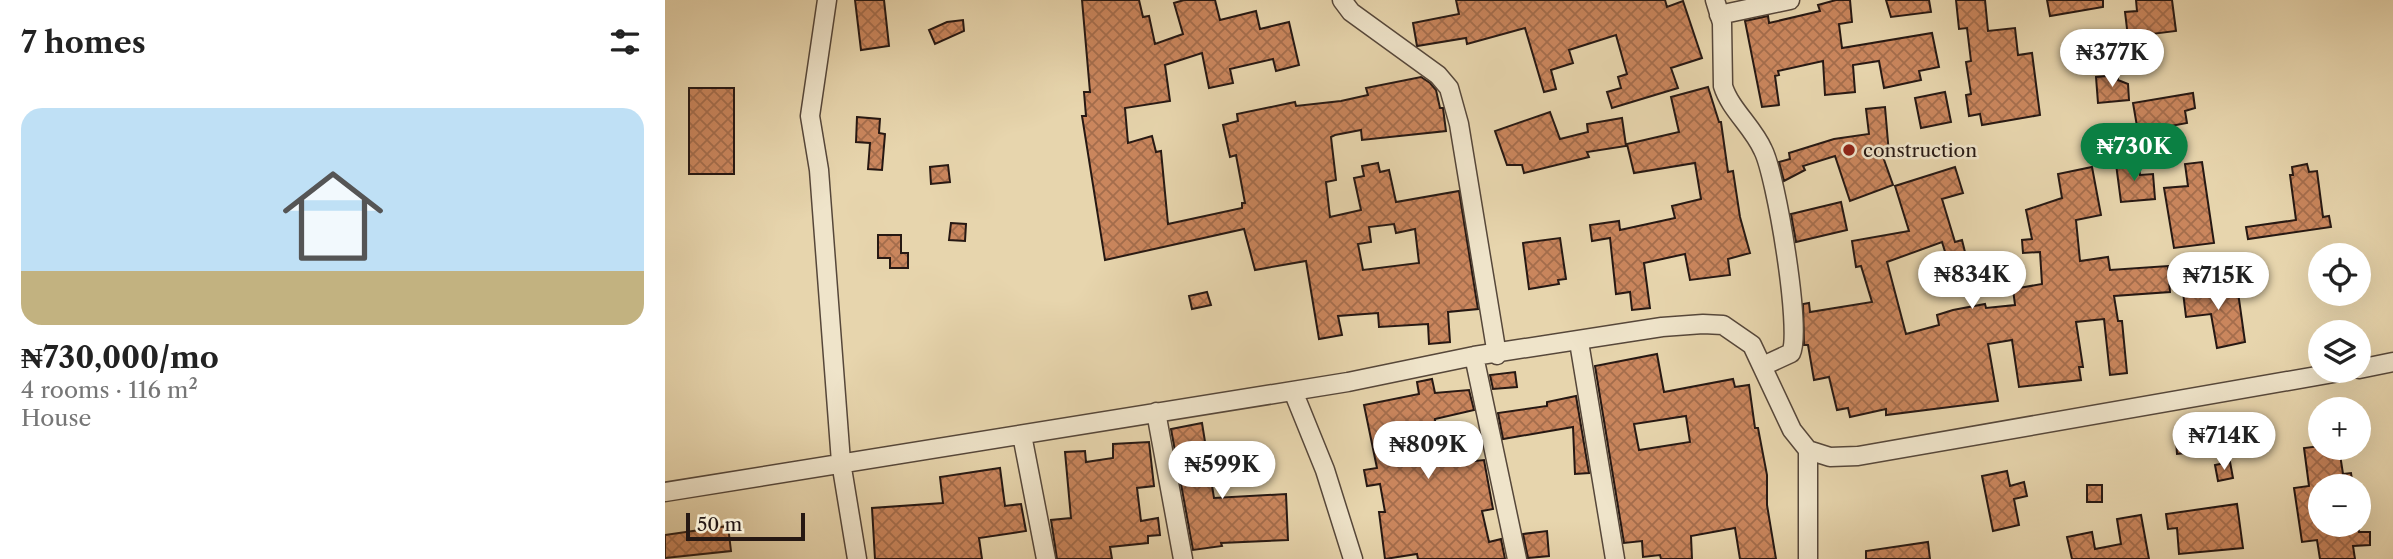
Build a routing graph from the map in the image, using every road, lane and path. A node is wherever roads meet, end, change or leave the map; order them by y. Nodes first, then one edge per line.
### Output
1 (827, 0) edge
2 (1342, 0) edge
3 (1790, 0) edge
4 (1717, 8) edge
5 (1579, 342) junction
6 (1497, 355) junction
7 (1473, 356) junction
8 (2393, 362) edge
9 (1763, 366) junction
10 (2371, 367) edge
11 (2308, 378) edge
12 (1293, 391) junction
13 (1156, 412) junction
14 (1022, 435) junction
15 (1808, 450) junction
16 (841, 462) junction
17 (665, 492) edge
18 (857, 559) edge
19 (1045, 559) edge
20 (1182, 559) edge
21 (1353, 559) edge
22 (1517, 559) edge
23 (1615, 559) edge
24 (1808, 559) edge

1 - 16 street
2 - 6 street
3 - 4 street
4 - 9 street
5 - 6 street
5 - 9 street
5 - 23 street
6 - 7 street
7 - 12 street
7 - 22 street
8 - 10 street
9 - 15 street
11 - 15 street
12 - 13 street
12 - 21 street
13 - 14 street
13 - 20 street
14 - 16 street
14 - 19 street
15 - 24 street
16 - 17 street
16 - 18 street

